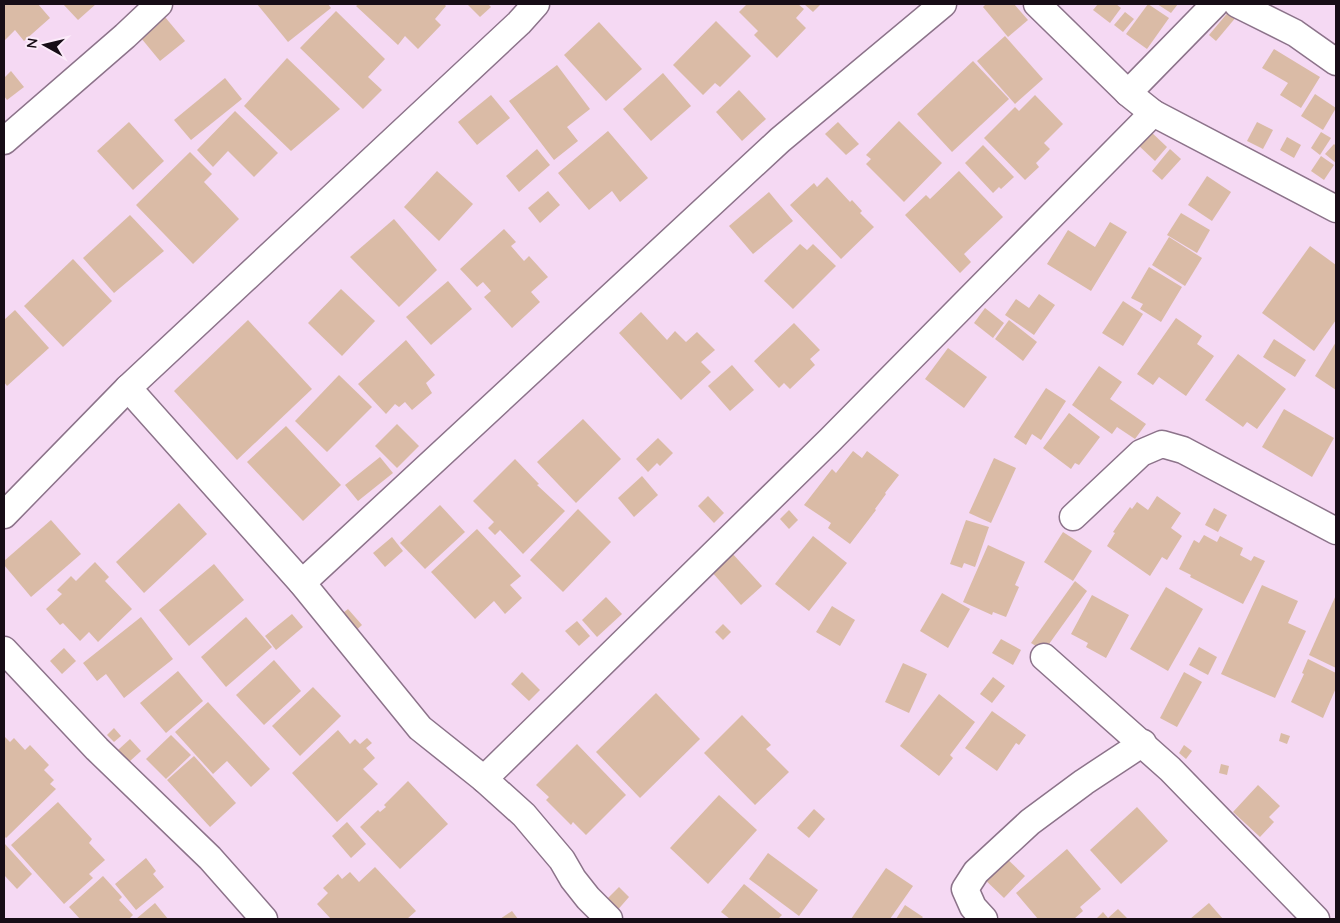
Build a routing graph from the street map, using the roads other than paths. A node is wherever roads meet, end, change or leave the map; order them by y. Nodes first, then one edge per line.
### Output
1 (159, 4) edge
2 (536, 4) edge
3 (943, 4) edge
4 (1038, 4) edge
5 (1215, 4) edge
6 (1237, 4) edge
7 (1336, 62) edge
8 (1128, 93) junction
9 (1153, 112) junction
10 (4, 141) edge
11 (1336, 209) edge
12 (128, 388) junction
13 (4, 515) edge
14 (1073, 517) dead end
15 (1336, 531) edge
16 (302, 583) junction
17 (4, 650) edge
18 (1044, 657) dead end
19 (1143, 744) junction
20 (484, 779) junction
21 (264, 919) edge
22 (608, 919) edge
23 (984, 919) edge
24 (1316, 919) edge

1 - 10 street
2 - 12 street
3 - 16 street
4 - 8 street
5 - 8 street
6 - 7 street
8 - 9 street
9 - 11 street
9 - 20 street
12 - 13 street
12 - 16 street
14 - 15 street
16 - 20 street
17 - 21 street
18 - 19 street
19 - 23 street
19 - 24 street
20 - 22 street

